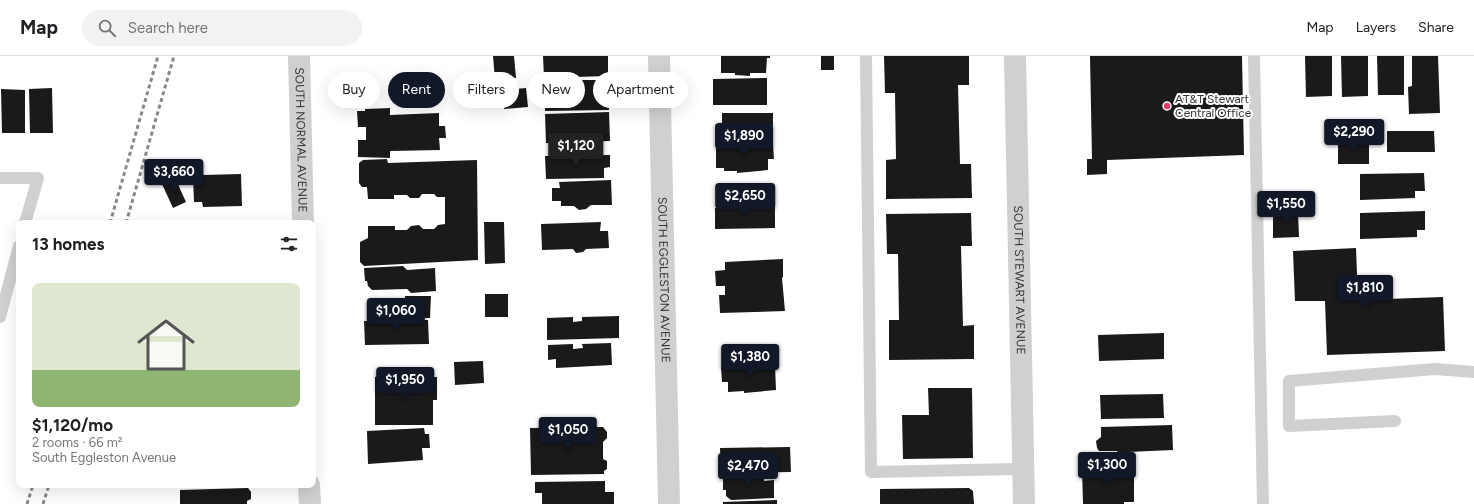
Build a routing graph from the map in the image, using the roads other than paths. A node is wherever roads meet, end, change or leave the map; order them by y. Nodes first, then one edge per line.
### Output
1 (299, 56) edge
2 (658, 56) edge
3 (866, 56) edge
4 (1015, 56) edge
5 (1254, 56) edge
6 (0, 178) edge
7 (26, 220) edge
8 (303, 220) edge
9 (16, 257) edge
10 (0, 317) edge
11 (1474, 372) edge
12 (1394, 421) dead end
13 (1024, 469) junction
14 (310, 488) edge
15 (310, 504) edge
16 (669, 504) edge
17 (1024, 504) edge
18 (1263, 504) edge

1 - 8 street, SOUTH NORMAL AVENUE
2 - 16 street, SOUTH EGGLESTON AVENUE
3 - 13 lane
4 - 13 street, SOUTH STEWART AVENUE
5 - 18 lane
6 - 7 lane
9 - 10 lane
11 - 12 lane
13 - 17 street, SOUTH STEWART AVENUE
14 - 15 street

